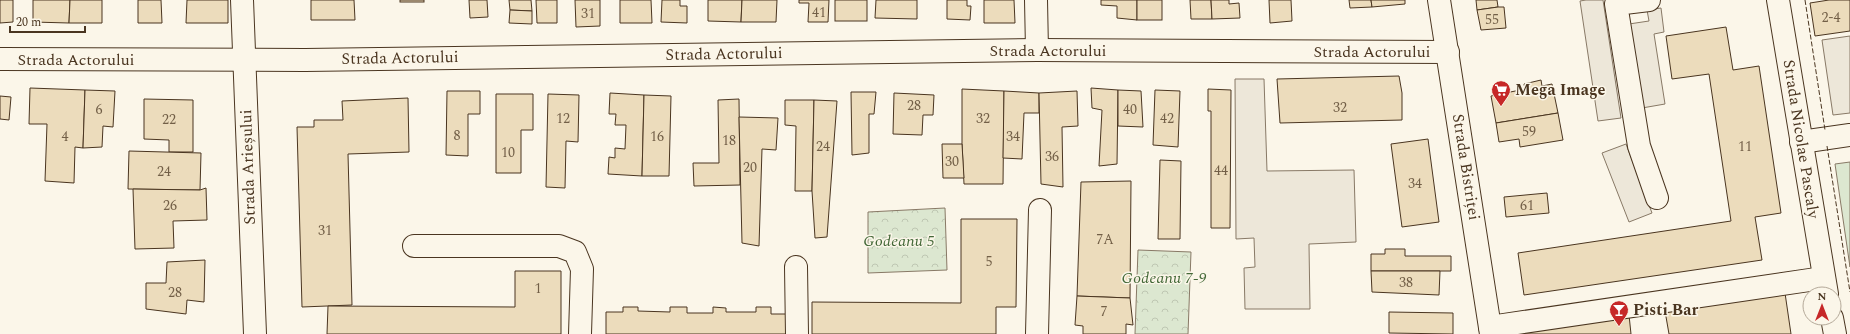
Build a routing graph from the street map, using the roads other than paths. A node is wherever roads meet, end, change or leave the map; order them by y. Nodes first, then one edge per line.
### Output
1 (242, 0) edge
2 (1036, 0) edge
3 (1439, 0) edge
4 (1649, 0) edge
5 (1778, 0) edge
6 (1036, 50) junction
7 (1448, 52) junction
8 (0, 59) edge
9 (244, 60) junction
10 (1850, 136) edge
11 (1801, 142) junction
12 (1657, 198) dead end
13 (1040, 210) dead end
14 (414, 246) dead end
15 (796, 267) dead end
16 (1825, 286) edge
17 (1802, 289) edge
18 (1491, 330) edge
19 (255, 334) edge
20 (580, 334) edge
21 (797, 334) edge
22 (1037, 334) edge

1 - 9 street, Strada Arieșului
2 - 6 street
3 - 7 street, Strada Bistriței
4 - 12 street
5 - 11 street, Strada Nicolae Pascaly
6 - 7 street, Strada Actorului
6 - 9 street, Strada Actorului
7 - 18 street, Strada Bistriței
8 - 9 street, Strada Actorului
9 - 19 street, Strada Arieșului
10 - 11 street
11 - 16 street, Strada Nicolae Pascaly
13 - 22 street
14 - 20 street
15 - 21 street
17 - 18 street, Strada Nicolae Pascaly

